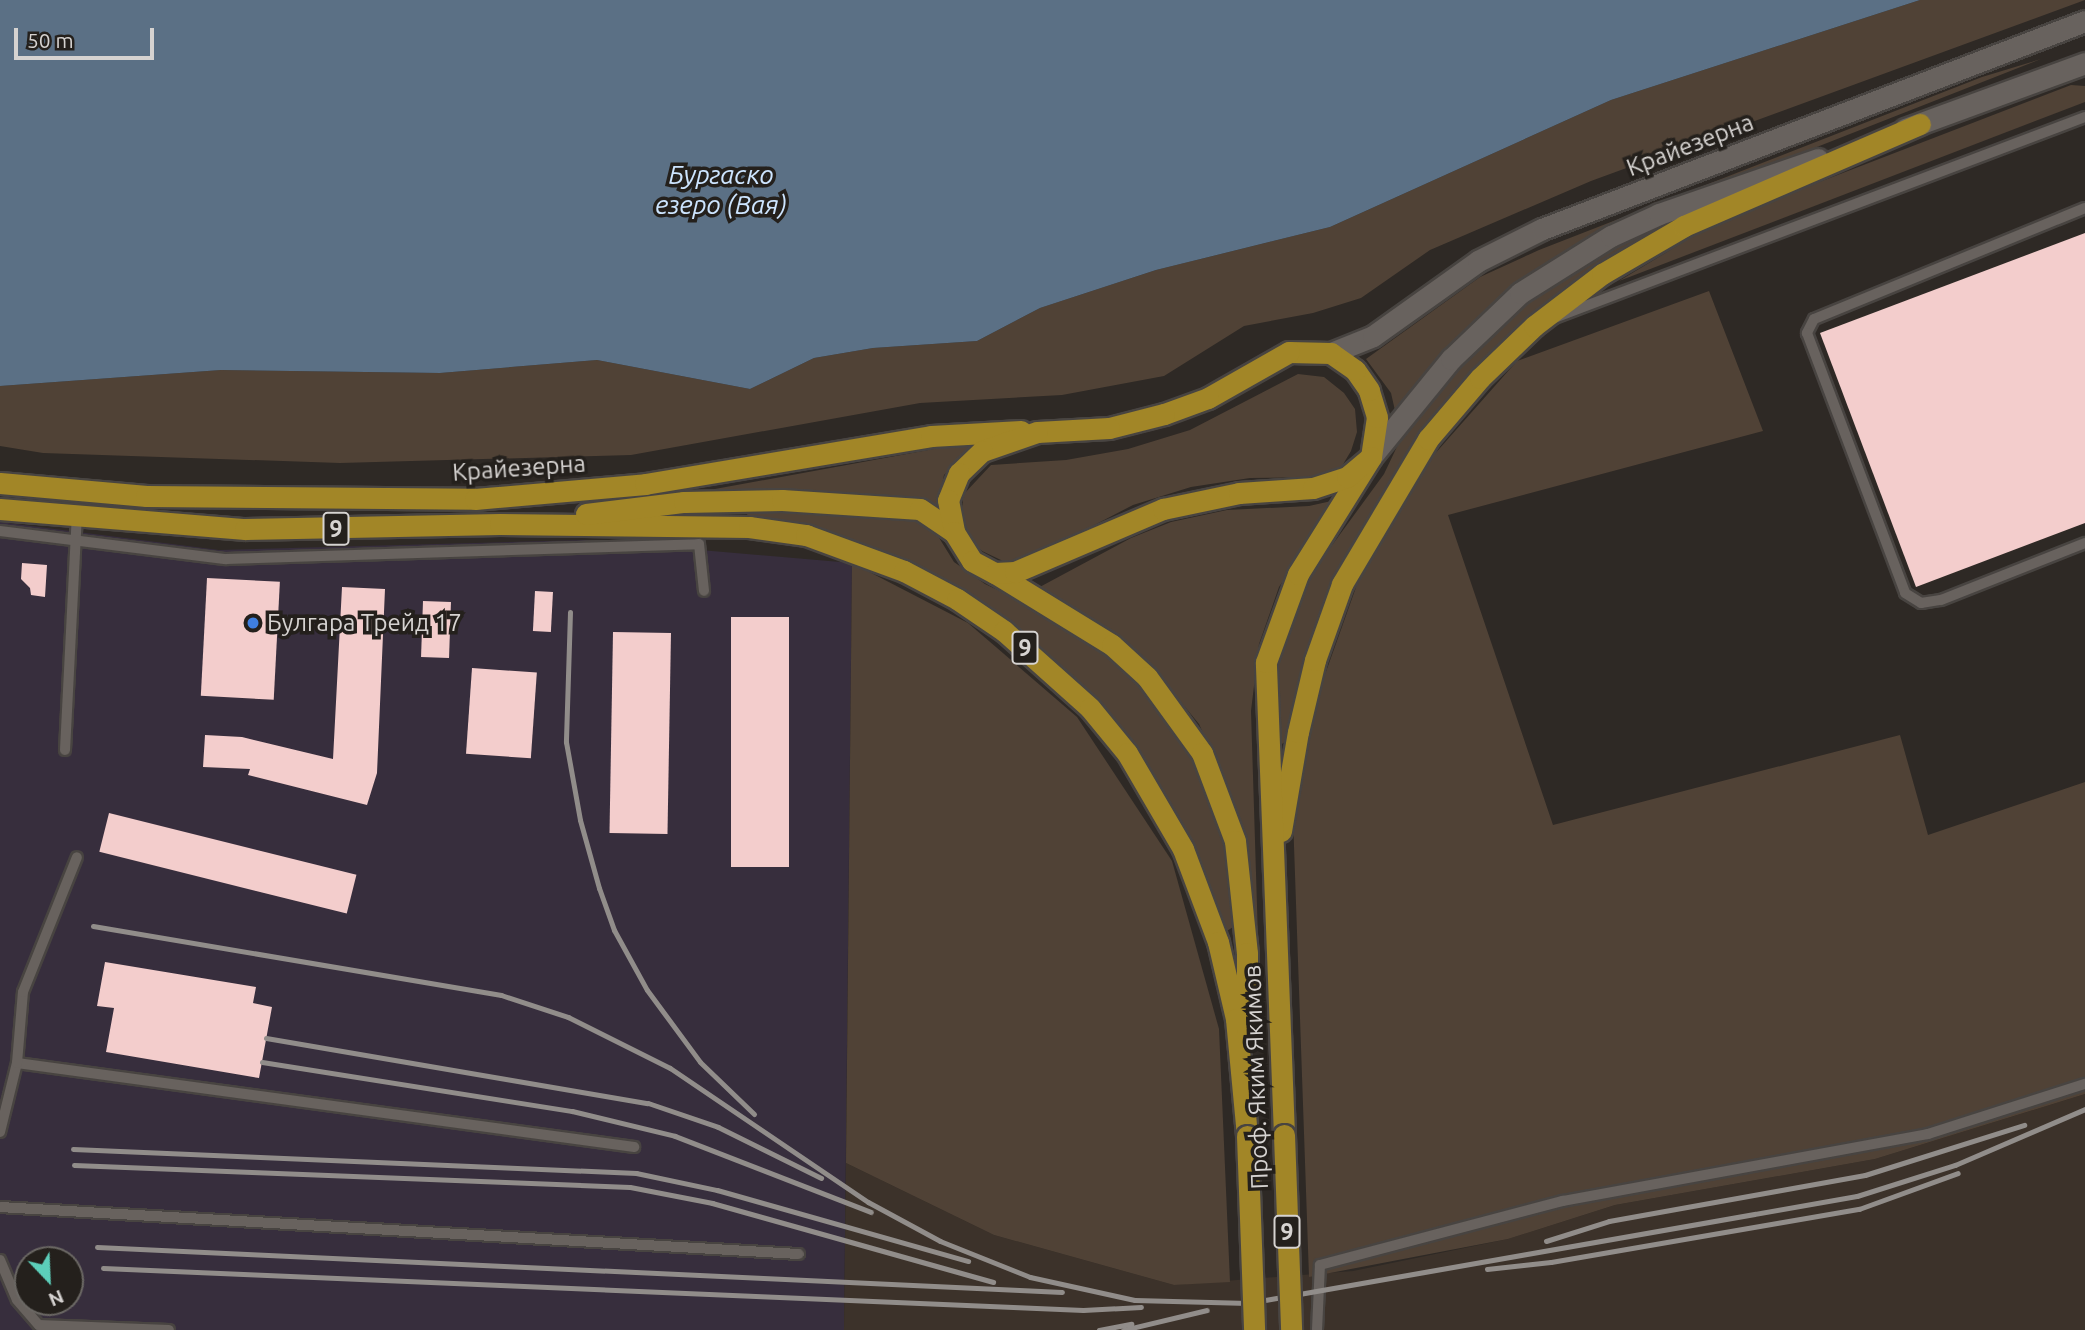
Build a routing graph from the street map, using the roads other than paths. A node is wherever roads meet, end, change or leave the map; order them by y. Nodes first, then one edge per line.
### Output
1 (2085, 21) edge
2 (2085, 63) edge
3 (2085, 74) edge
4 (2050, 75) junction
5 (2085, 117) edge
6 (1920, 124) junction
7 (2085, 208) edge
8 (1534, 326) junction
9 (1331, 353) junction
10 (1037, 432) junction
11 (1371, 457) junction
12 (0, 483) edge
13 (0, 509) edge
14 (77, 517) junction
15 (500, 524) junction
16 (0, 531) edge
17 (954, 533) junction
18 (76, 541) junction
19 (2085, 543) edge
20 (995, 573) junction
21 (704, 591) dead end
22 (65, 750) dead end
23 (77, 857) dead end
24 (1275, 864) junction
25 (17, 1063) junction
26 (2085, 1084) edge
27 (0, 1132) edge
28 (1247, 1136) junction
29 (634, 1147) dead end
30 (0, 1207) edge
31 (799, 1254) dead end
32 (0, 1259) edge
33 (169, 1330) edge
34 (1254, 1330) edge
35 (1291, 1330) edge
36 (1317, 1330) edge

1 - 9 street, Крайезерна
2 - 4 street
3 - 4 lane
4 - 6 street
5 - 8 lane
6 - 8 highway
6 - 11 street
7 - 19 lane
8 - 24 highway
9 - 10 highway, 9
9 - 11 highway, 9
10 - 12 highway, Крайезерна / 9
10 - 17 highway
11 - 20 highway
11 - 24 highway, 9
13 - 14 highway, 9
14 - 15 highway, 9
14 - 18 lane
15 - 17 highway
15 - 28 highway, 9
16 - 18 lane
17 - 20 highway
18 - 21 lane
18 - 22 lane
20 - 28 highway
23 - 25 lane
24 - 35 highway, Проф. Яким Якимов / 9, bridge
25 - 27 lane
25 - 29 lane
26 - 36 lane
28 - 34 highway, Проф. Яким Якимов / 9, bridge
30 - 31 lane
32 - 33 lane

